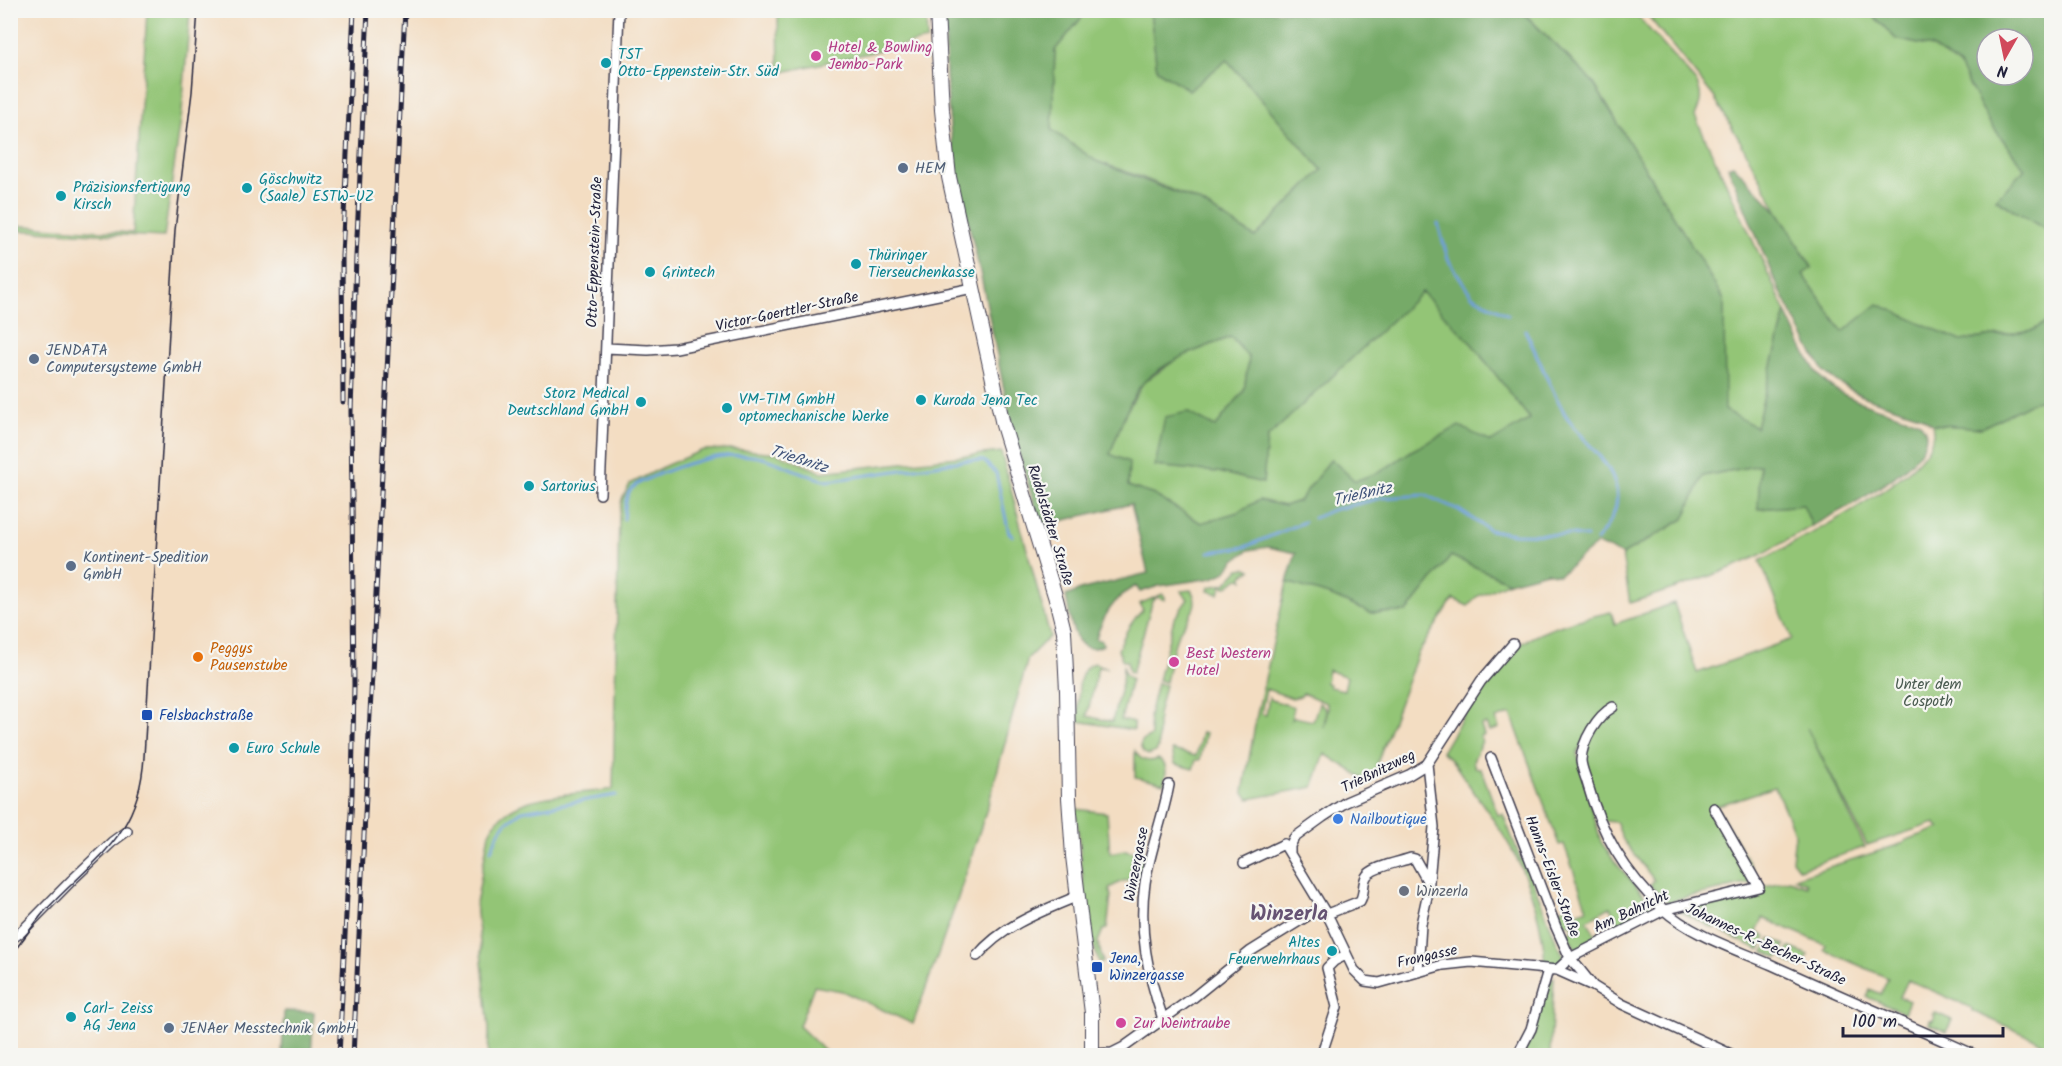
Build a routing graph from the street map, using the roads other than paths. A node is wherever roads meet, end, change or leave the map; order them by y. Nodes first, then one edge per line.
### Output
1 (619, 10) edge
2 (938, 10) edge
3 (973, 288) junction
4 (606, 348) junction
5 (600, 494) dead end
6 (1513, 644) dead end
7 (1613, 707) dead end
8 (1491, 758) dead end
9 (1427, 764) junction
10 (1169, 785) dead end
11 (1714, 808) dead end
12 (127, 831) dead end
13 (1290, 854) junction
14 (1244, 863) dead end
15 (1429, 884) junction
16 (1078, 896) junction
17 (1664, 909) junction
18 (1324, 910) junction
19 (10, 940) edge
20 (977, 956) dead end
21 (1346, 956) junction
22 (1570, 958) junction
23 (1552, 970) junction
24 (1418, 972) junction
25 (1593, 986) junction
26 (1163, 1019) junction
27 (1092, 1055) edge
28 (1321, 1056) edge
29 (1517, 1056) edge
30 (1735, 1056) edge
31 (1977, 1056) edge

1 - 4 street, Otto-Eppenstein-Straße
2 - 3 street, Rudolstädter Straße
3 - 4 street, Victor-Goerttler-Straße
3 - 16 street, Rudolstädter Straße
4 - 5 street, Otto-Eppenstein-Straße
6 - 9 street, Trießnitzweg
7 - 17 street, Johannes-R.-Becher-Straße
8 - 22 street, Hanns-Eisler-Straße
9 - 13 street, Trießnitzweg
9 - 15 street
10 - 26 street, Winzergasse
11 - 17 street, Am Bahricht
12 - 19 street
13 - 14 street
13 - 18 street
15 - 18 street
15 - 24 street
16 - 20 street
16 - 27 street, Rudolstädter Straße
17 - 22 street, Am Bahricht
17 - 31 street, Johannes-R.-Becher-Straße
18 - 21 street, Frongasse
18 - 26 street
21 - 24 street, Frongasse
21 - 28 street
22 - 23 street
22 - 25 street, Hanns-Eisler-Straße
23 - 24 street, Frongasse
23 - 25 street, Frongasse
23 - 29 street
25 - 30 street, Hanns-Eisler-Straße
26 - 27 street

